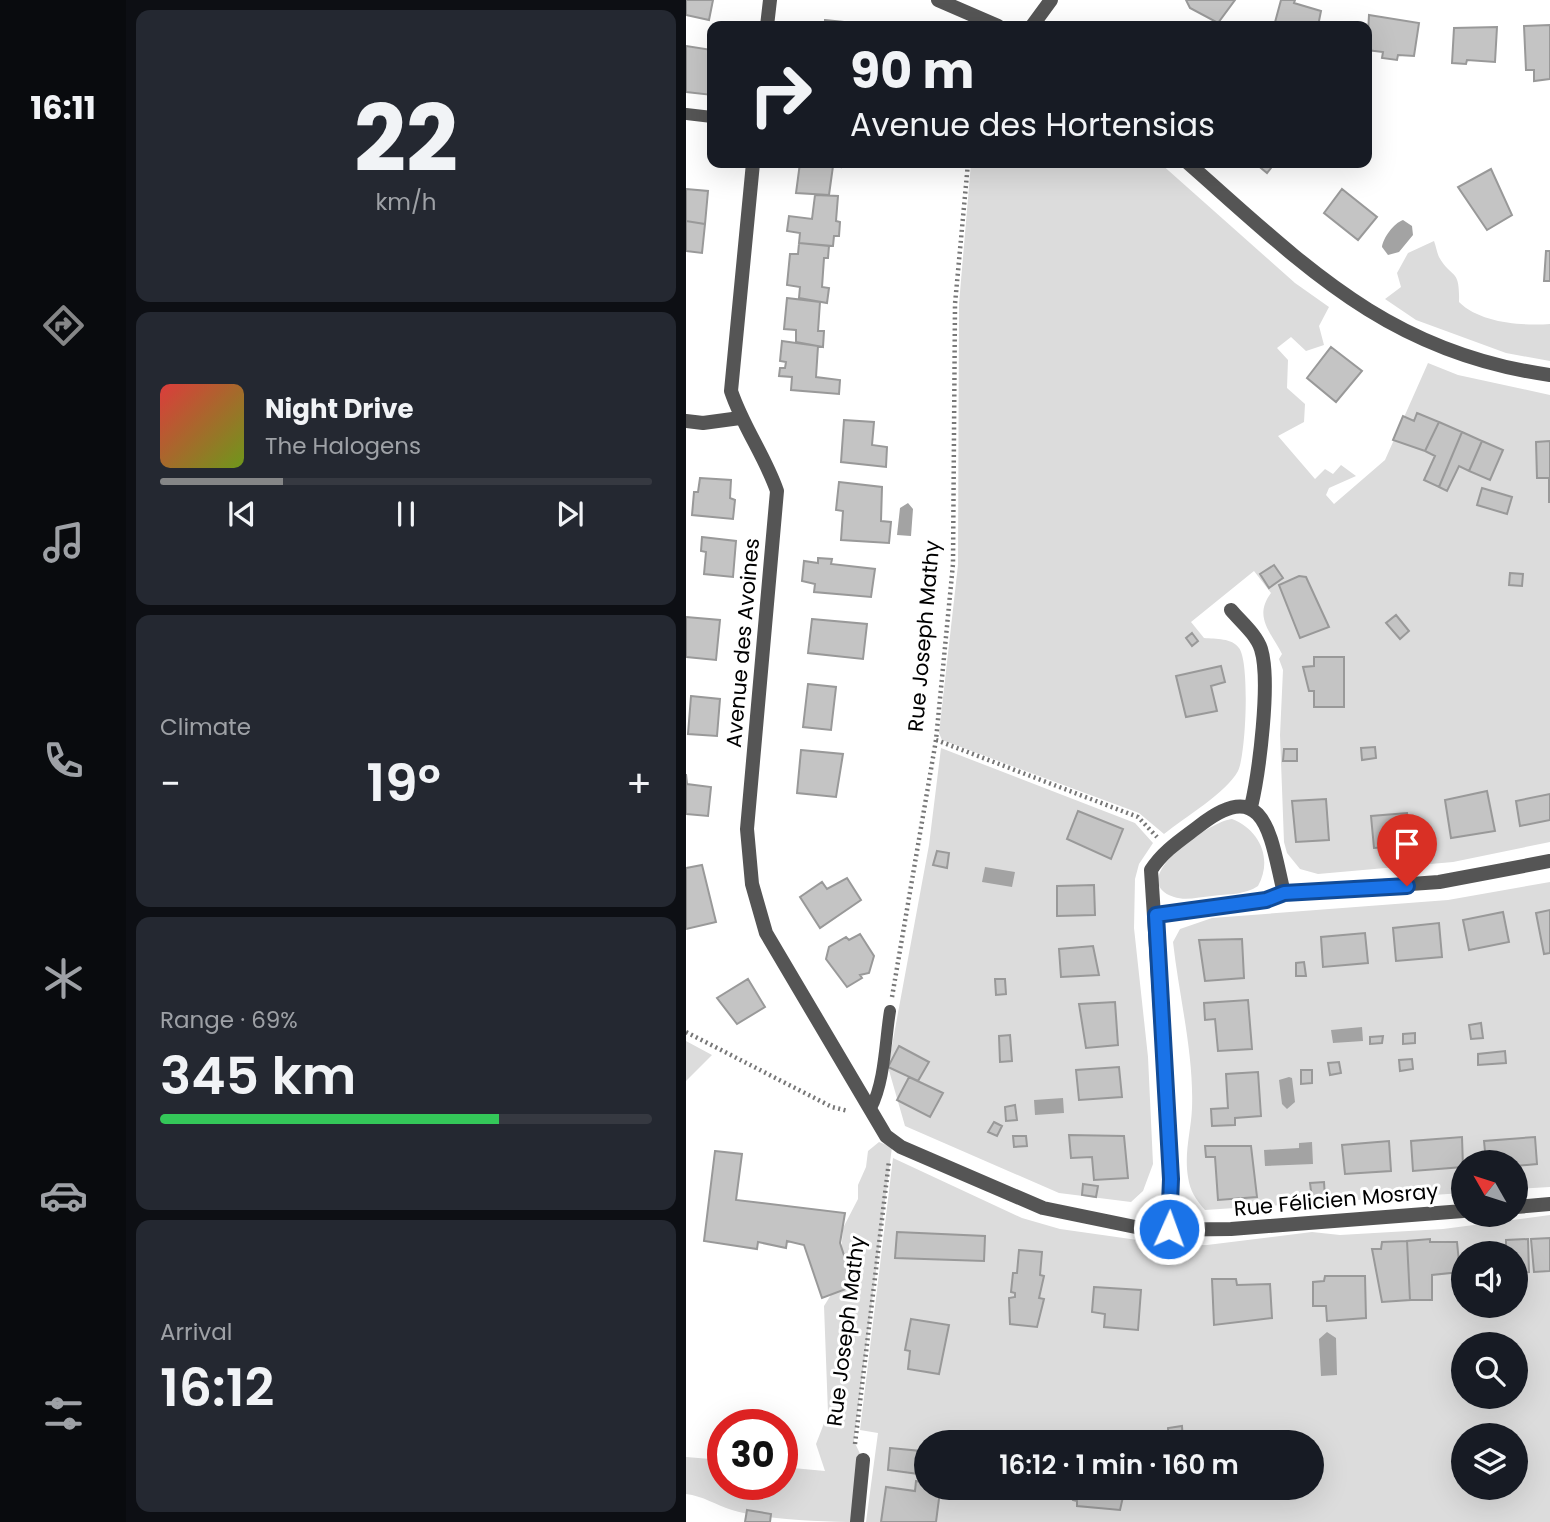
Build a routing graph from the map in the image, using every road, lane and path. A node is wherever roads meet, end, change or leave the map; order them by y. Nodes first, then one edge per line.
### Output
1 (770, 0) edge
2 (938, 0) edge
3 (1051, 0) edge
4 (768, 21) edge
5 (986, 21) edge
6 (1036, 21) edge
7 (686, 114) edge
8 (707, 116) edge
9 (753, 168) edge
10 (968, 168) edge
11 (1194, 168) edge
12 (1550, 374) edge
13 (740, 418) junction
14 (686, 421) edge
15 (1231, 610) dead end
16 (936, 740) junction
17 (1251, 807) junction
18 (1168, 850) junction
19 (1550, 862) edge
20 (1284, 893) junction
21 (1156, 915) junction
22 (890, 1010) joint
23 (686, 1032) edge
24 (871, 1108) junction
25 (895, 1144) junction
26 (1550, 1204) edge
27 (1528, 1205) edge
28 (1451, 1212) edge
29 (1169, 1229) junction
30 (863, 1460) joint
31 (857, 1522) edge

1 - 4 street
2 - 5 street
3 - 6 street
7 - 8 lane
9 - 13 street, Avenue des Avoines
10 - 16 path, Rue Joseph Mathy
11 - 12 street
13 - 14 street
13 - 24 street, Avenue des Avoines
15 - 17 street
16 - 18 path
16 - 22 path, Rue Joseph Mathy
17 - 18 street
17 - 20 street
18 - 21 street
19 - 20 street
20 - 21 street
21 - 29 street
22 - 24 lane
23 - 24 path
24 - 25 street
25 - 29 street, Rue Félicien Mosray
25 - 30 path, Rue Joseph Mathy
26 - 27 street
28 - 29 street, Rue Félicien Mosray
30 - 31 street

